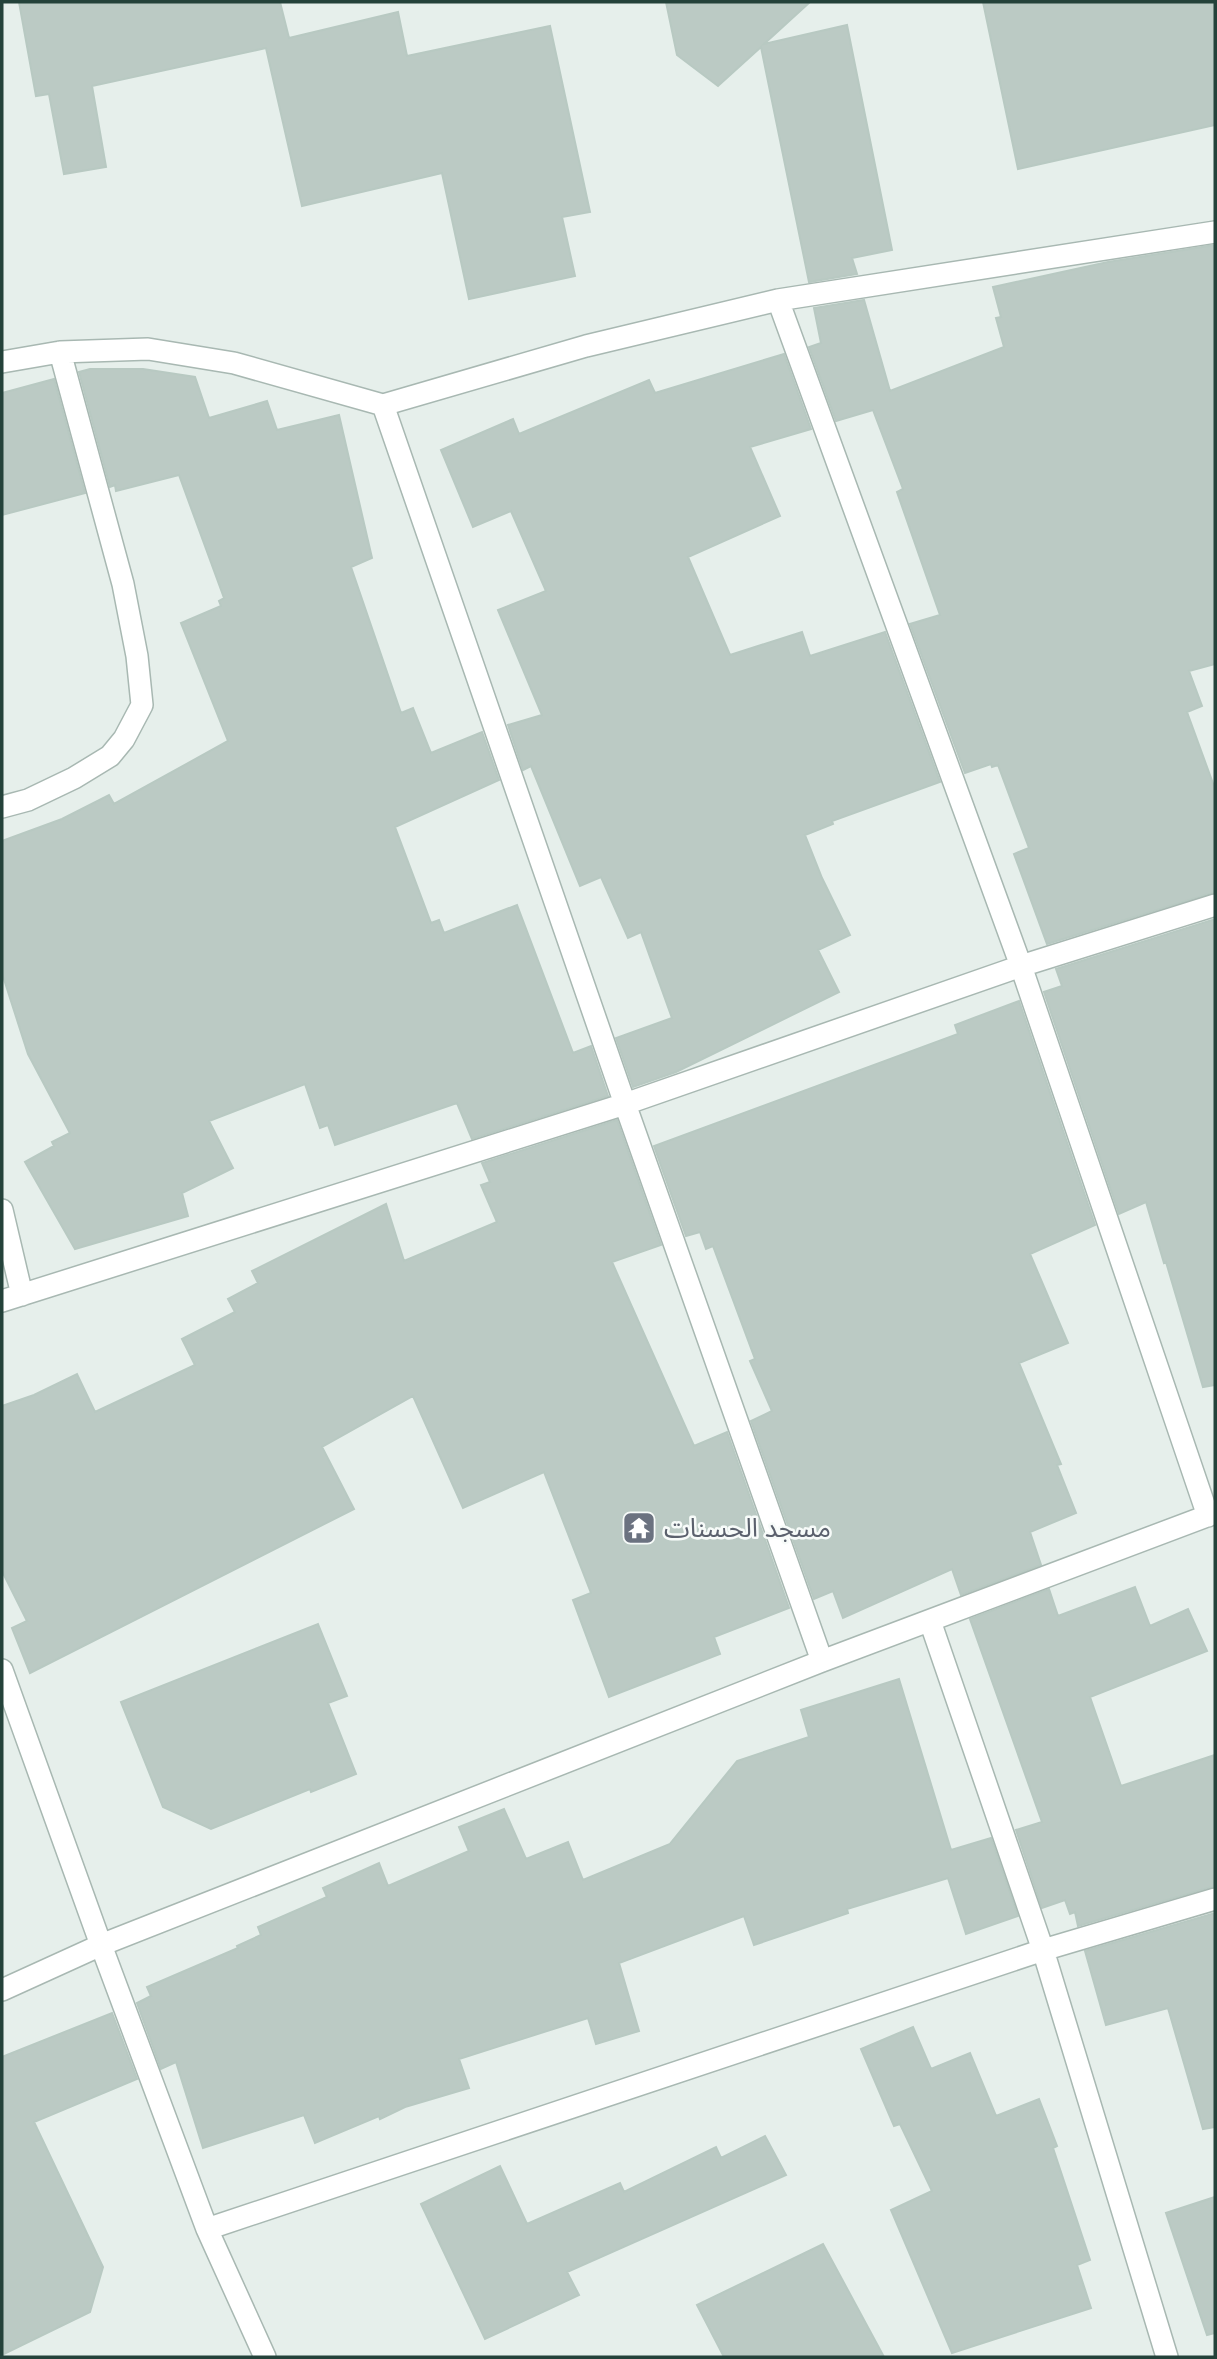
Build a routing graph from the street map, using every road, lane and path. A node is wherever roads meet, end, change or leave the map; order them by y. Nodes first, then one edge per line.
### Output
1 (1215, 232) edge
2 (778, 300) junction
3 (60, 352) junction
4 (2, 362) edge
5 (383, 405) junction
6 (2, 807) edge
7 (1215, 905) edge
8 (1021, 966) junction
9 (625, 1104) junction
10 (2, 1210) edge
11 (12, 1298) edge
12 (1211, 1514) edge
13 (930, 1621) junction
14 (822, 1661) junction
15 (2, 1670) edge
16 (1215, 1899) edge
17 (101, 1945) junction
18 (1043, 1950) junction
19 (2, 1990) edge
20 (207, 2229) junction
21 (265, 2357) edge
22 (1167, 2357) edge

1 - 2 street
2 - 5 street
2 - 8 street
3 - 4 street
3 - 5 street
3 - 6 street
5 - 9 street
7 - 8 street
8 - 9 street
8 - 12 street
9 - 11 street
9 - 14 street
10 - 11 street
12 - 13 street
13 - 14 street
13 - 18 street
14 - 17 street
15 - 17 street
16 - 18 street
17 - 19 street
17 - 20 street
18 - 20 street
18 - 22 street
20 - 21 street

